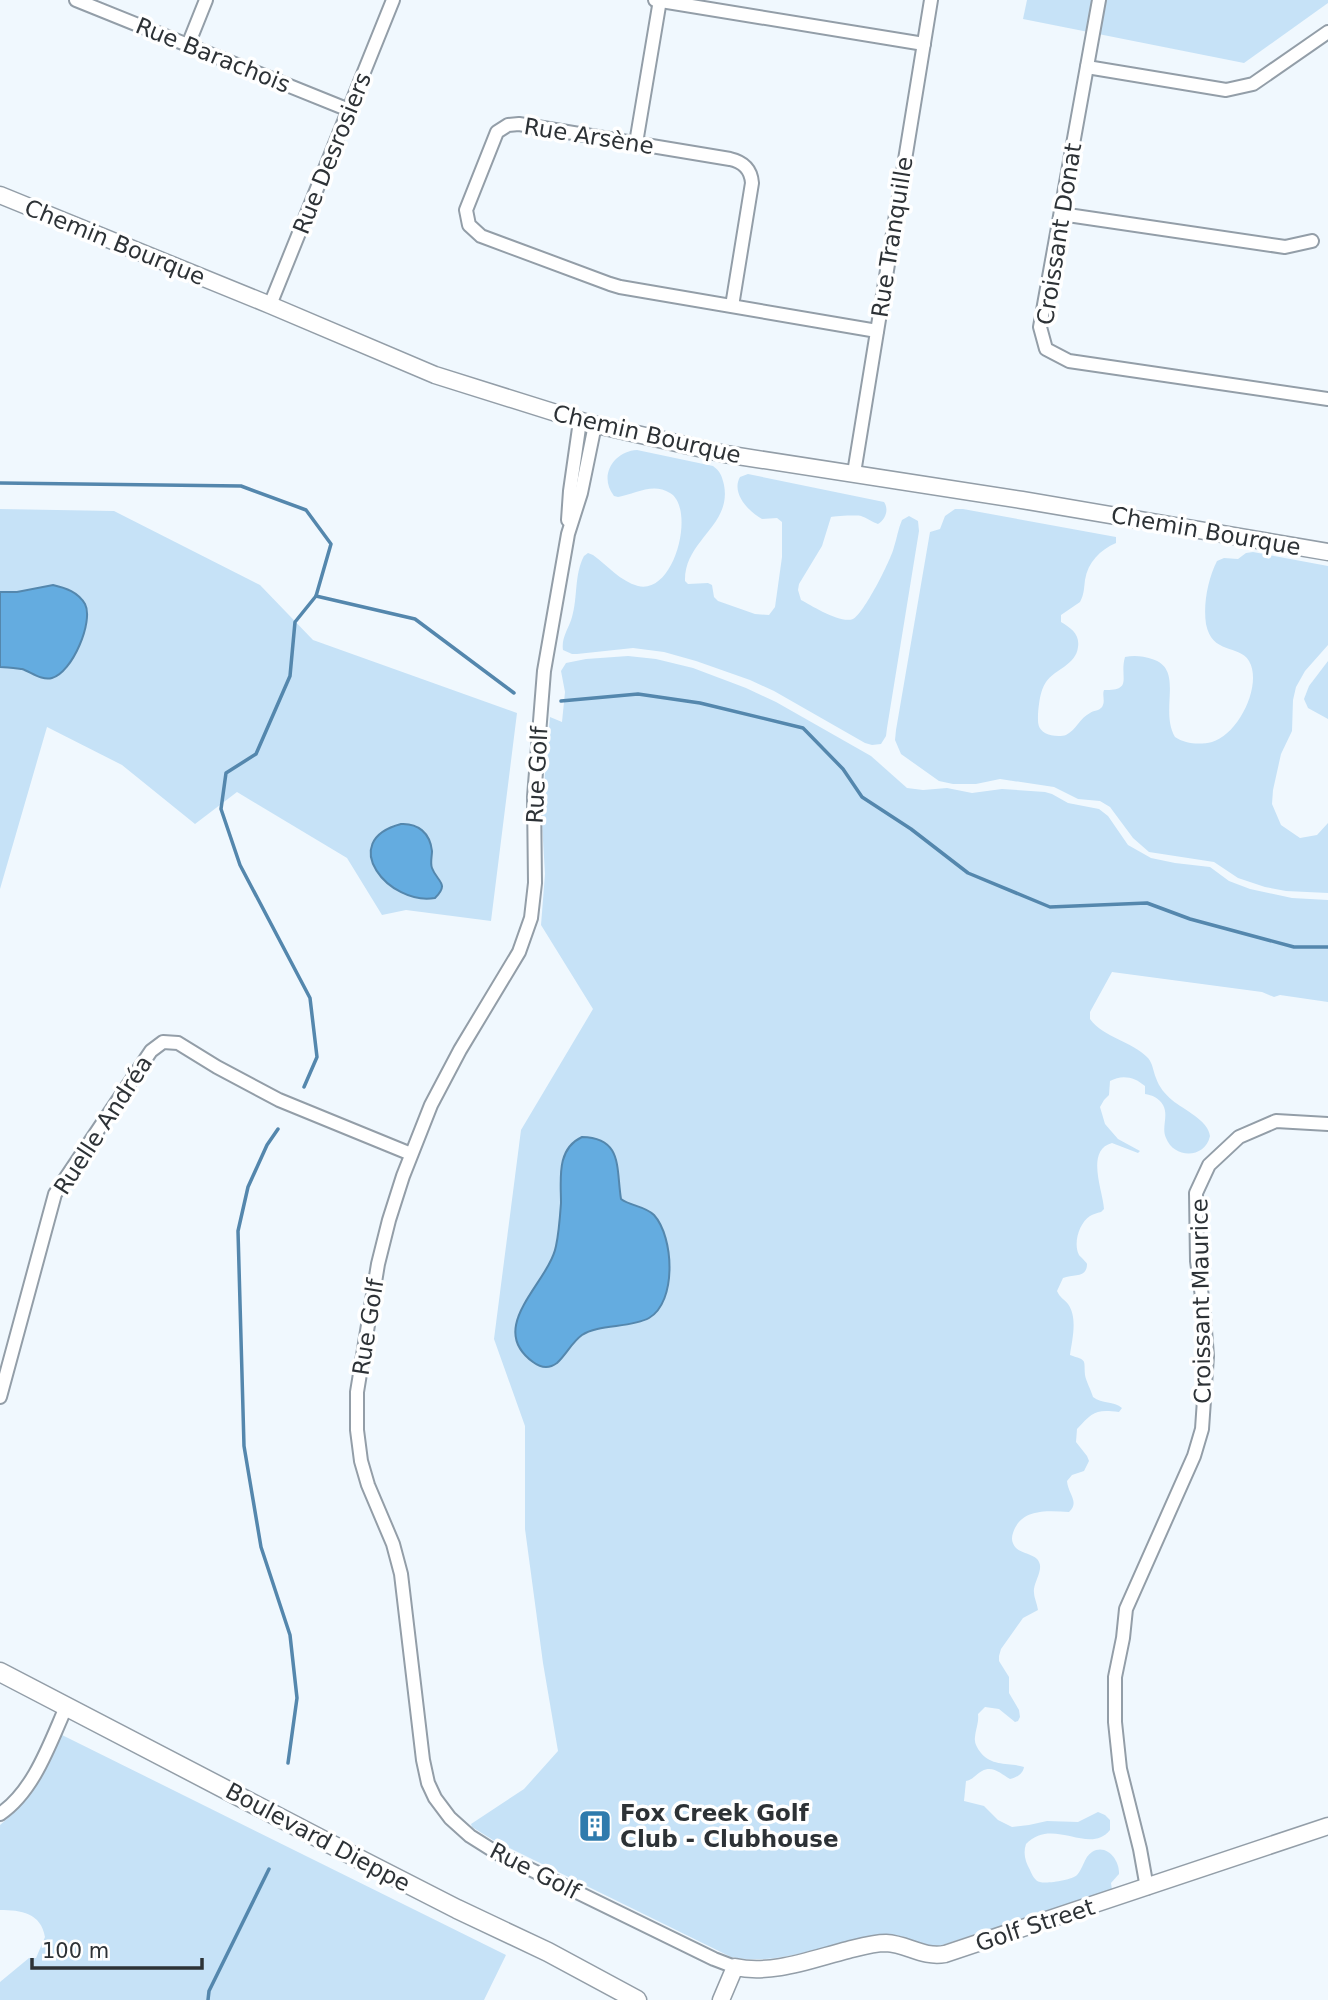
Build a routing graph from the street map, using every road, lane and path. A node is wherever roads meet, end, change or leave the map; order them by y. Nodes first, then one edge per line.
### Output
1 (76, 0) edge
2 (206, 0) edge
3 (393, 0) edge
4 (658, 0) edge
5 (931, 0) edge
6 (1099, 0) edge
7 (1328, 32) edge
8 (924, 44) junction
9 (188, 45) junction
10 (1087, 67) junction
11 (349, 110) junction
12 (636, 144) junction
13 (0, 195) edge
14 (1061, 214) junction
15 (1312, 241) dead end
16 (270, 305) junction
17 (732, 306) junction
18 (877, 331) junction
19 (1328, 399) edge
20 (588, 423) junction
21 (854, 473) junction
22 (1328, 552) edge
23 (1328, 1124) edge
24 (411, 1154) junction
25 (0, 1397) edge
26 (0, 1672) edge
27 (66, 1707) junction
28 (0, 1814) edge
29 (1328, 1826) edge
30 (1147, 1888) junction
31 (735, 1967) junction
32 (637, 2000) edge
33 (722, 2000) edge

1 - 9 street, Rue Barachois
2 - 9 street
3 - 11 street, Rue Desrosiers
4 - 8 street
4 - 12 street
5 - 8 street, Rue Tranquille
6 - 10 street, Croissant Donat
7 - 10 street
8 - 18 street, Rue Tranquille
9 - 11 street, Rue Barachois
10 - 14 street, Croissant Donat
11 - 16 street, Rue Desrosiers
12 - 17 street, Rue Arsène
12 - 17 street, Rue Arsène
13 - 16 street, Chemin Bourque
14 - 15 street
14 - 19 street, Croissant Donat
16 - 20 street, Chemin Bourque
17 - 18 street, Rue Arsène
18 - 21 street, Rue Tranquille
20 - 21 street, Chemin Bourque
20 - 24 street, Rue Golf
21 - 22 street, Chemin Bourque
23 - 30 street, Croissant Maurice
24 - 25 street, Ruelle Andréa
24 - 31 street, Rue Golf
26 - 27 main road, Boulevard Dieppe
27 - 28 street
27 - 32 main road, Boulevard Dieppe
29 - 30 street, Golf Street
30 - 31 street, Golf Street
31 - 33 street

